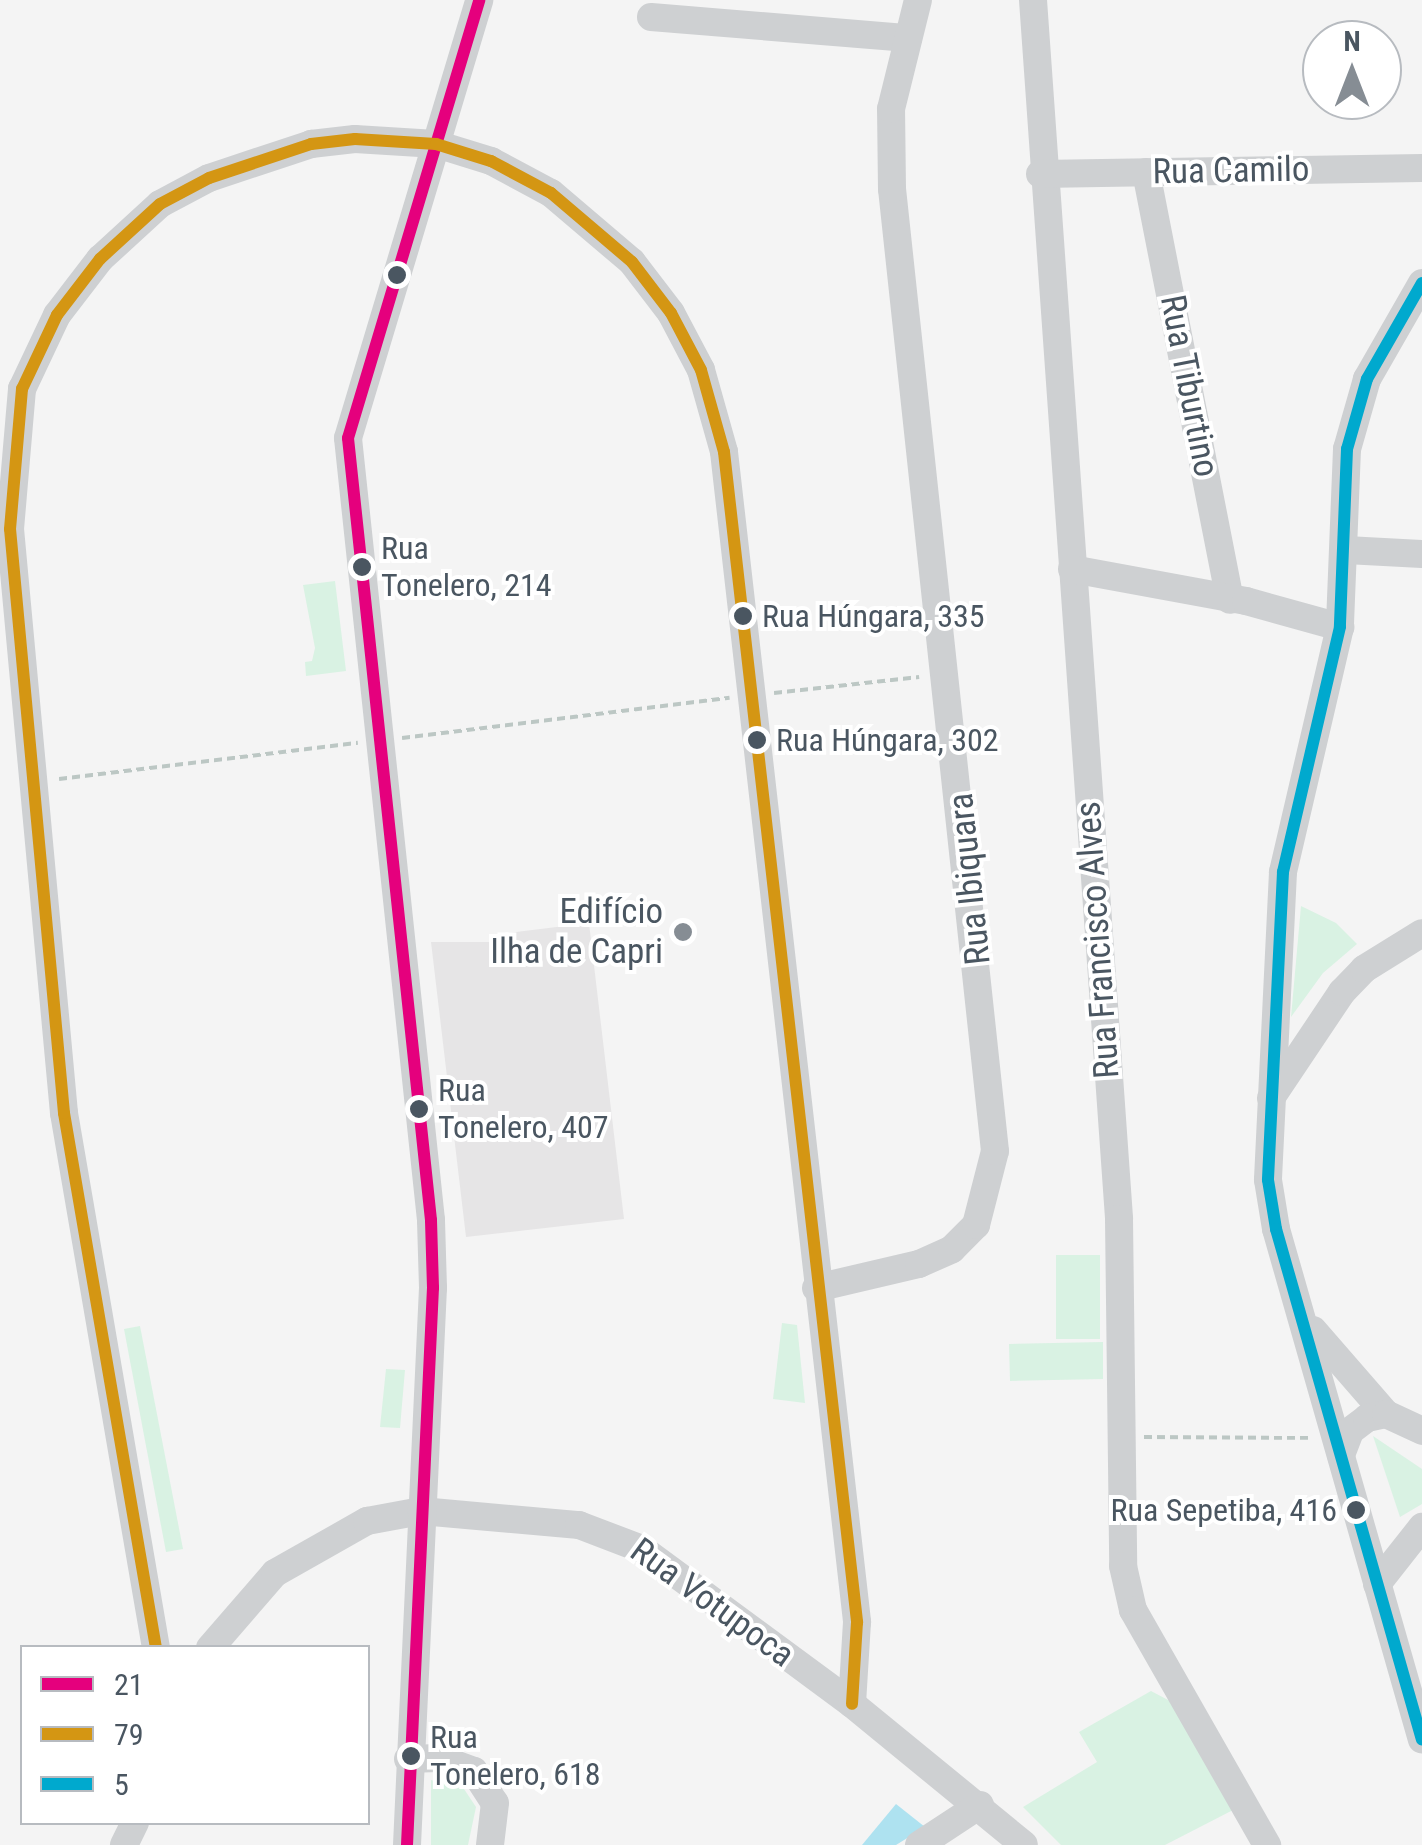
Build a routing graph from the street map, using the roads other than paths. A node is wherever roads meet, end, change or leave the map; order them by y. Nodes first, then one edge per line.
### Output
1 (479, 0) edge
2 (918, 0) edge
3 (1033, 0) edge
4 (651, 17) dead end
5 (908, 38) junction
6 (436, 144) junction
7 (1422, 168) edge
8 (1146, 172) junction
9 (1040, 174) junction
10 (1422, 283) edge
11 (1346, 550) junction
12 (1422, 554) edge
13 (1072, 569) junction
14 (1230, 600) junction
15 (1340, 627) junction
16 (1422, 933) edge
17 (1273, 1020) junction
18 (1320, 1020) junction
19 (1270, 1086) junction
20 (816, 1288) junction
21 (1308, 1325) junction
22 (1386, 1414) junction
23 (1422, 1431) edge
24 (1338, 1447) junction
25 (421, 1512) junction
26 (1422, 1526) edge
27 (1376, 1584) junction
28 (155, 1645) edge
29 (212, 1645) edge
30 (1415, 1692) edge
31 (852, 1704) junction
32 (1422, 1740) edge
33 (408, 1759) junction
34 (980, 1805) junction
35 (494, 1844) edge
36 (407, 1845) edge
37 (919, 1845) edge
38 (1024, 1845) edge
39 (1267, 1845) edge

1 - 6 street
2 - 5 street, Rua Ibiquara
3 - 9 street, Rua Francisco Alves
4 - 5 street
5 - 20 street, Rua Ibiquara
6 - 20 street
6 - 25 street
6 - 28 street
7 - 8 street, Rua Camilo
8 - 9 street, Rua Camilo
8 - 14 street, Rua Tiburtino
9 - 13 street, Rua Francisco Alves
10 - 11 street
11 - 12 street
11 - 15 street
13 - 14 street
13 - 39 street, Rua Francisco Alves
14 - 15 street
15 - 17 street
16 - 18 street
17 - 18 street
17 - 19 street
18 - 19 street
19 - 21 street
20 - 31 street
21 - 22 street
21 - 24 street
22 - 23 street
22 - 24 street
24 - 27 street
25 - 29 street, Rua Votupoca
25 - 31 street, Rua Votupoca
25 - 33 street
26 - 27 street
27 - 30 street
30 - 32 street
31 - 34 street, Rua Votupoca
33 - 35 street
33 - 36 street
34 - 37 street
34 - 38 street, Rua Votupoca

